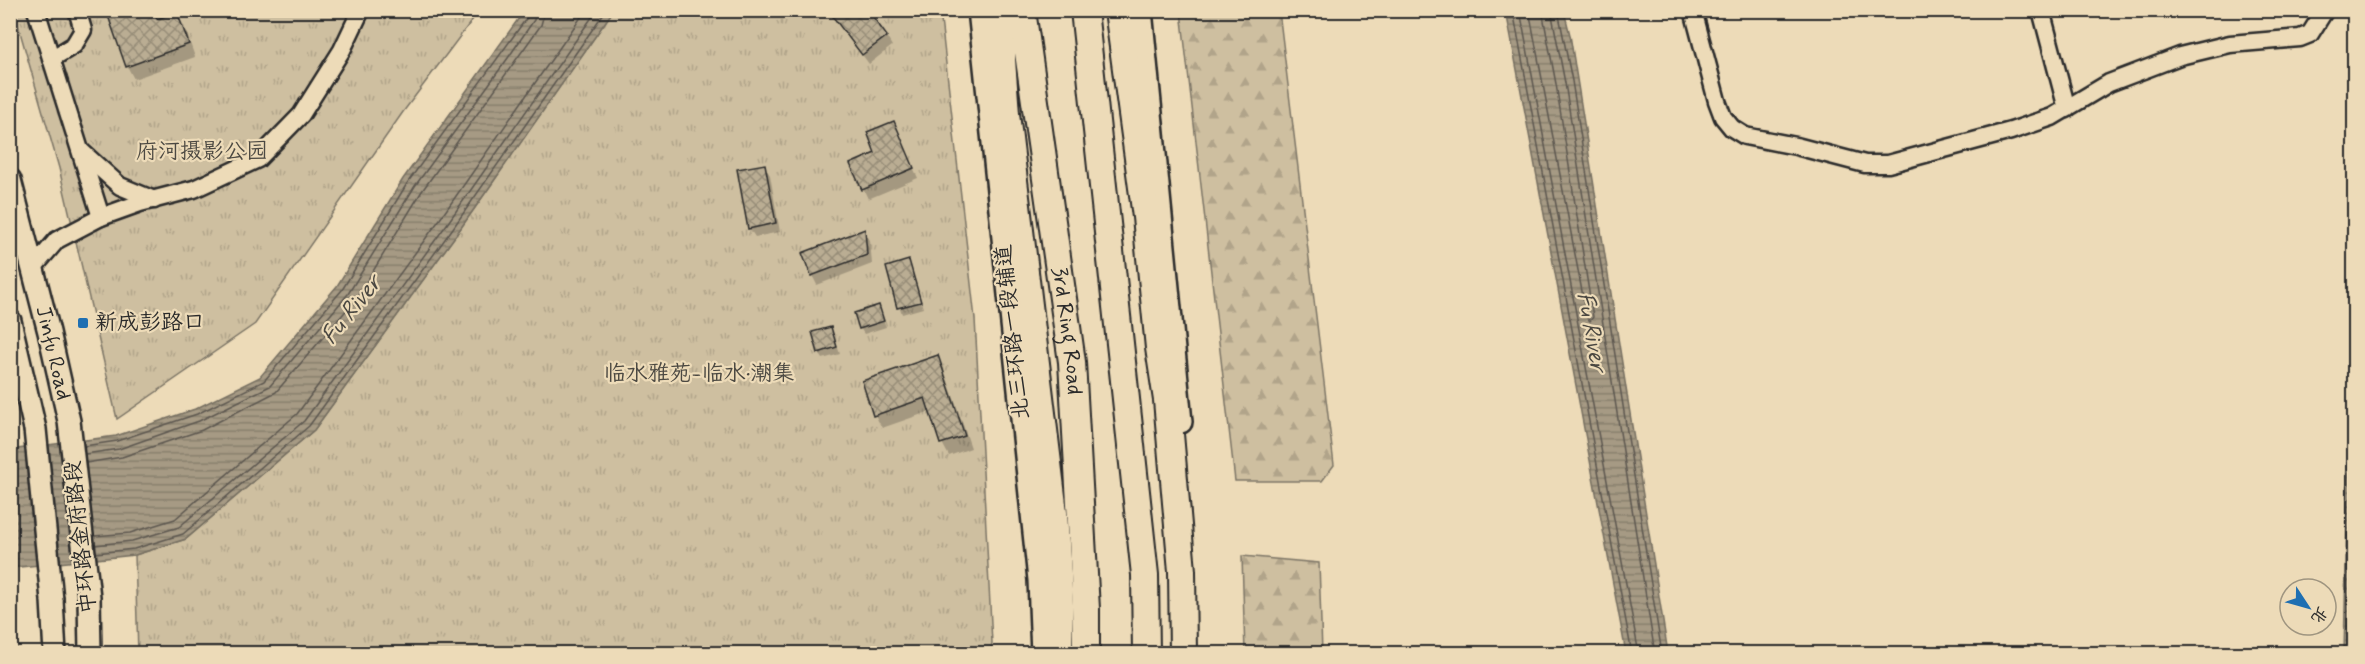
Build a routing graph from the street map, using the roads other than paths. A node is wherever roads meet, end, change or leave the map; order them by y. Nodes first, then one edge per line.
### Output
1 (36, 10) edge
2 (77, 10) edge
3 (361, 10) edge
4 (979, 10) edge
5 (1002, 10) edge
6 (1022, 10) edge
7 (1084, 10) edge
8 (1118, 10) edge
9 (1141, 10) edge
10 (1693, 10) edge
11 (2041, 10) edge
12 (2325, 10) edge
13 (51, 59) junction
14 (2067, 109) junction
15 (80, 151) junction
16 (10, 180) edge
17 (154, 200) junction
18 (101, 217) junction
19 (33, 268) junction
20 (10, 321) edge
21 (69, 421) joint
22 (52, 600) joint
23 (55, 654) edge
24 (90, 654) edge
25 (1042, 654) edge
26 (1059, 654) edge
27 (1086, 654) edge
28 (1146, 654) edge
29 (1182, 654) edge
30 (1191, 654) edge

1 - 13 lane
2 - 13 lane
3 - 17 lane
4 - 25 main road, 北三环路一段辅道
5 - 26 highway
6 - 27 highway, 3rd Ring Road
7 - 28 highway
8 - 29 highway
9 - 30 main road
10 - 14 lane
11 - 14 lane
12 - 14 lane
13 - 15 lane
15 - 17 lane
15 - 18 lane
16 - 19 main road, Jinfu Road
17 - 18 lane
18 - 19 lane
19 - 21 main road, Jinfu Road
20 - 22 main road, Jinfu Road, bridge
21 - 24 main road, 中环路金府路段
22 - 23 main road, 中环路金府路段

